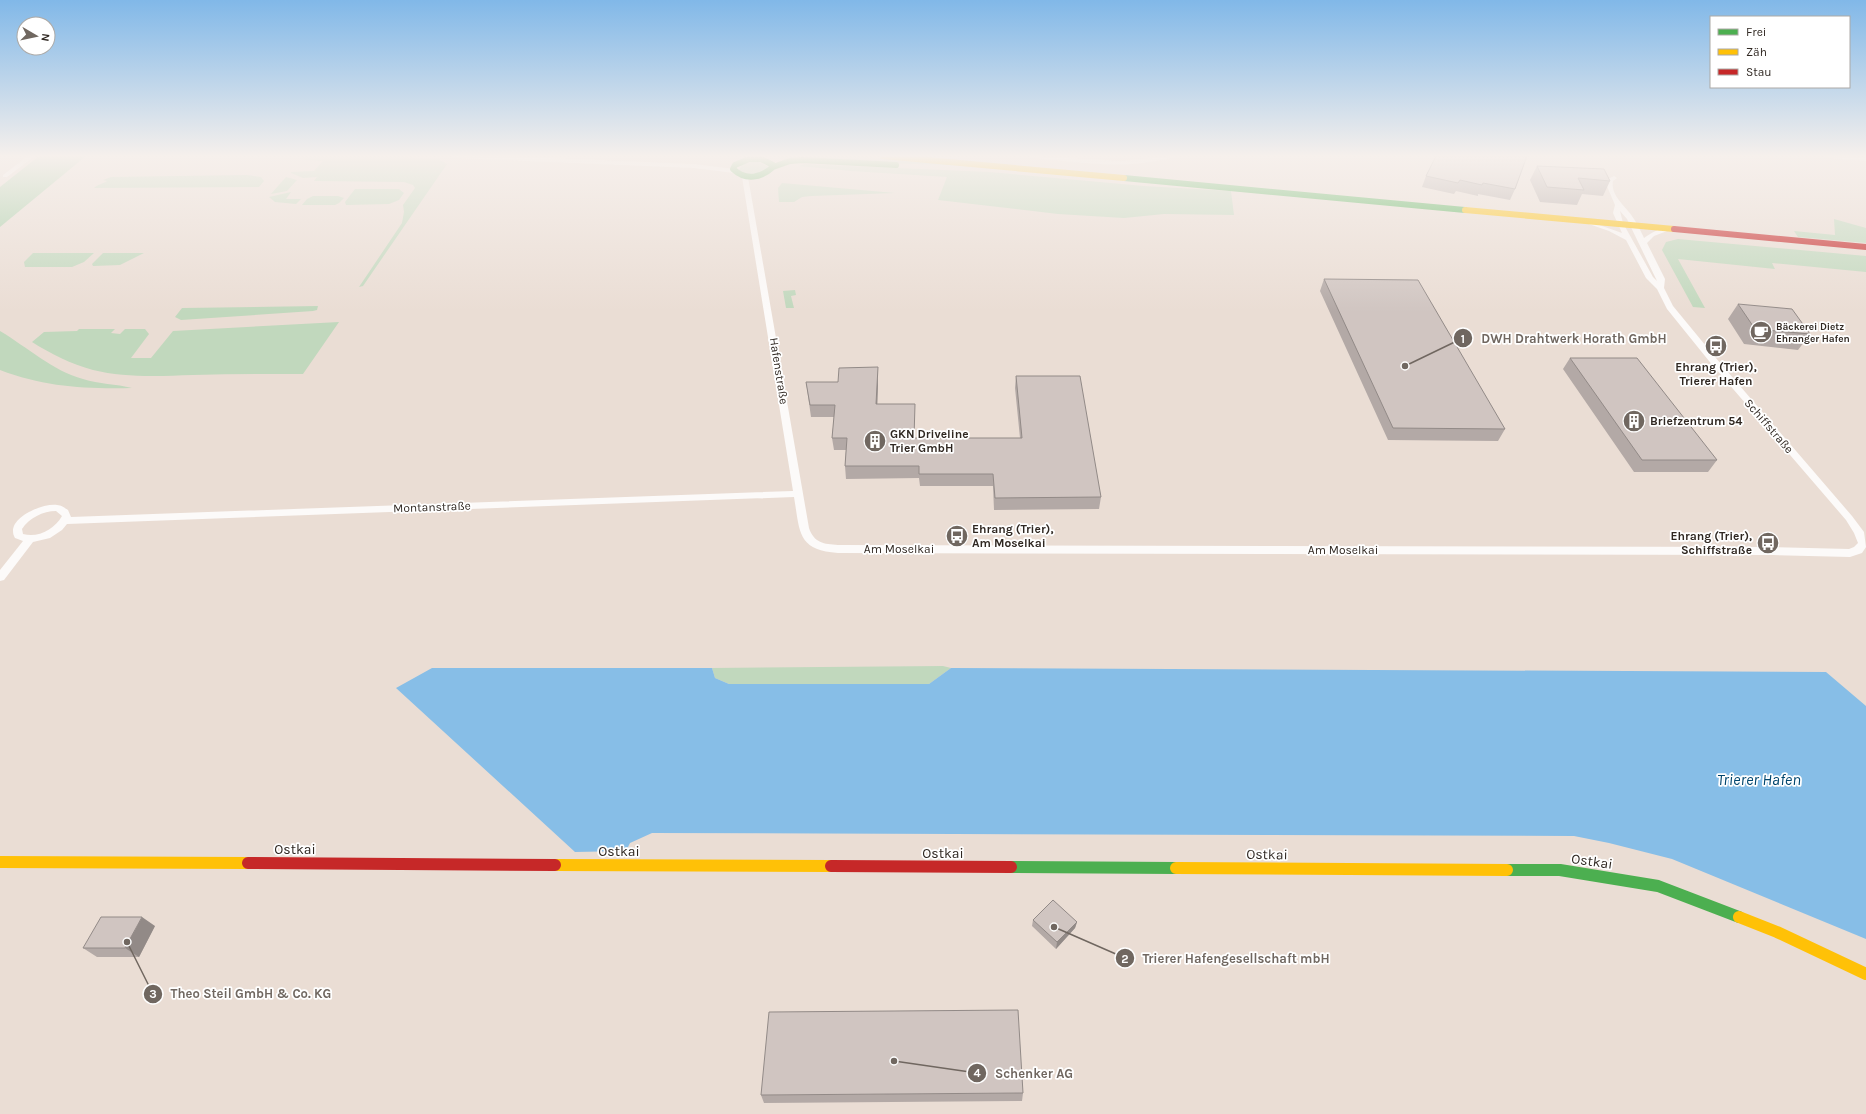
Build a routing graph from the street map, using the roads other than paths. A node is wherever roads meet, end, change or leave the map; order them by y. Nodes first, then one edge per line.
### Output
1 (757, 208) edge
2 (1453, 208) edge
3 (1617, 208) edge
4 (1621, 208) edge
5 (1575, 219) junction
6 (1620, 223) junction
7 (1633, 224) junction
8 (1674, 228) junction
9 (1630, 240) junction
10 (1643, 243) junction
11 (1866, 247) edge
12 (1660, 288) junction
13 (799, 494) junction
14 (65, 521) junction
15 (30, 539) junction
16 (1864, 544) edge
17 (816, 546) joint
18 (0, 577) edge
19 (0, 862) edge
20 (1866, 974) edge

1 - 13 street, Hafenstraße
2 - 5 main road
3 - 6 street
4 - 7 street, Schiffstraße
5 - 6 main road
5 - 9 street
6 - 7 main road
6 - 9 street, Schiffstraße
7 - 8 main road
7 - 10 street, Schiffstraße
8 - 10 street
8 - 11 main road
9 - 12 street, Schiffstraße
10 - 12 street, Schiffstraße
12 - 16 street, Schiffstraße
13 - 14 street, Montanstraße
13 - 17 street, Hafenstraße
14 - 15 street
14 - 15 street
15 - 18 street
16 - 17 street, Am Moselkai
19 - 20 main road, Ostkai

